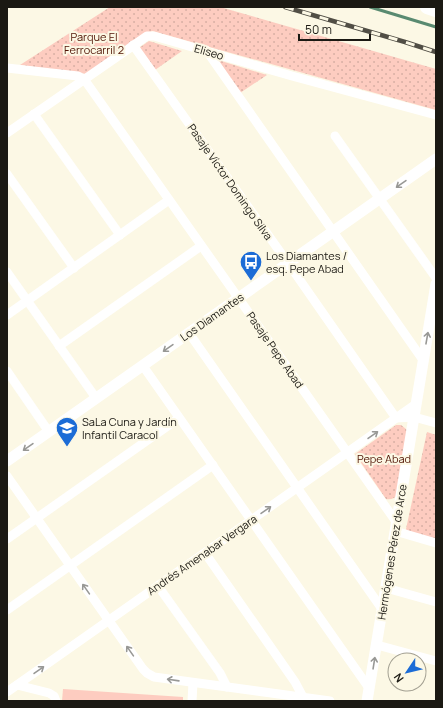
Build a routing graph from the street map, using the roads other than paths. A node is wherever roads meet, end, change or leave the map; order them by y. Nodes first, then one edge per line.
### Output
1 (429, 7) edge
2 (436, 10) edge
3 (133, 45) junction
4 (206, 50) junction
5 (7, 68) edge
6 (84, 79) junction
7 (34, 114) junction
8 (436, 115) edge
9 (7, 133) edge
10 (335, 136) dead end
11 (435, 163) edge
12 (7, 174) edge
13 (380, 199) junction
14 (169, 200) junction
15 (333, 232) junction
16 (120, 235) junction
17 (201, 246) junction
18 (288, 263) junction
19 (74, 268) junction
20 (7, 272) edge
21 (436, 278) edge
22 (436, 284) edge
23 (238, 298) junction
24 (27, 301) junction
25 (7, 315) edge
26 (189, 333) junction
27 (59, 346) junction
28 (423, 360) junction
29 (143, 366) junction
30 (7, 371) edge
31 (96, 398) junction
32 (416, 404) junction
33 (414, 417) junction
34 (179, 418) junction
35 (396, 418) junction
36 (436, 423) edge
37 (49, 432) junction
38 (347, 453) junction
39 (7, 461) edge
40 (213, 465) junction
41 (7, 476) edge
42 (298, 488) junction
43 (36, 518) junction
44 (251, 520) junction
45 (396, 527) junction
46 (7, 539) edge
47 (436, 543) edge
48 (205, 553) junction
49 (70, 566) junction
50 (158, 586) junction
51 (386, 588) junction
52 (436, 602) edge
53 (382, 609) junction
54 (7, 610) edge
55 (109, 621) junction
56 (377, 645) junction
57 (436, 661) edge
58 (193, 682) junction
59 (17, 685) junction
60 (227, 687) junction
61 (370, 688) junction
62 (7, 692) edge
63 (302, 699) edge
64 (56, 701) edge
65 (192, 701) edge
66 (330, 701) edge
67 (367, 701) edge

1 - 2 main road
3 - 4 street, Eliseo
3 - 6 street, Eliseo
3 - 18 street, Pasaje Víctor Domingo Silva
4 - 8 street, Eliseo
4 - 15 street
5 - 6 street
6 - 7 street, Eliseo
6 - 14 street, Pasaje Pepe Abad
7 - 9 street, Eliseo
7 - 16 street
10 - 13 street
11 -> 13 street, Los Diamantes
12 - 19 street
13 - 15 street, Los Diamantes
13 - 21 street
14 - 16 street
14 - 17 street, Pasaje Pepe Abad
15 - 18 street, Los Diamantes
15 - 28 street
16 - 19 street
17 - 23 street, Pasaje Pepe Abad
17 - 27 street
18 - 23 street, Los Diamantes
18 - 35 street, Pasaje Víctor Domingo Silva
19 - 24 street
20 - 24 street
28 -> 22 street, Hermógenes Pérez de Arce
23 - 26 street, Los Diamantes
23 - 38 street, Pasaje Pepe Abad
24 - 25 street
24 - 27 street
26 -> 29 street, Los Diamantes
26 - 42 street
27 - 31 street
28 - 32 street, Hermógenes Pérez de Arce
29 - 31 street, Los Diamantes
29 - 34 street
30 - 37 street
31 - 37 street, Los Diamantes
32 - 33 street, Hermógenes Pérez de Arce
32 - 35 street, Andrés Amenabar Vergara
33 - 35 street
33 - 36 street
33 - 45 street, Hermógenes Pérez de Arce
34 - 40 street
34 - 43 street
38 -> 35 street, Andrés Amenabar Vergara
37 -> 39 street, Los Diamantes
38 - 42 street, Andrés Amenabar Vergara
38 - 45 street, Pasaje Pepe Abad
40 - 44 street
40 - 49 street
41 - 43 street
44 -> 42 street, Andrés Amenabar Vergara
42 - 53 street
43 - 46 street
43 - 49 street
44 - 48 street, Andrés Amenabar Vergara
44 - 61 street
45 - 47 street
45 - 51 street, Hermógenes Pérez de Arce
48 - 50 street, Andrés Amenabar Vergara
48 - 63 street
49 - 54 street
55 -> 49 street
50 - 55 street, Andrés Amenabar Vergara
50 - 60 street
51 - 52 street
51 - 53 street, Hermógenes Pérez de Arce
53 - 56 street, Hermógenes Pérez de Arce
58 -> 55 street
59 -> 55 street, Andrés Amenabar Vergara
56 - 57 street
61 -> 56 street, Hermógenes Pérez de Arce
58 - 60 street
58 - 65 street
59 - 62 street, Andrés Amenabar Vergara
59 - 64 street
60 - 63 street
61 - 67 street, Hermógenes Pérez de Arce
63 - 66 street

